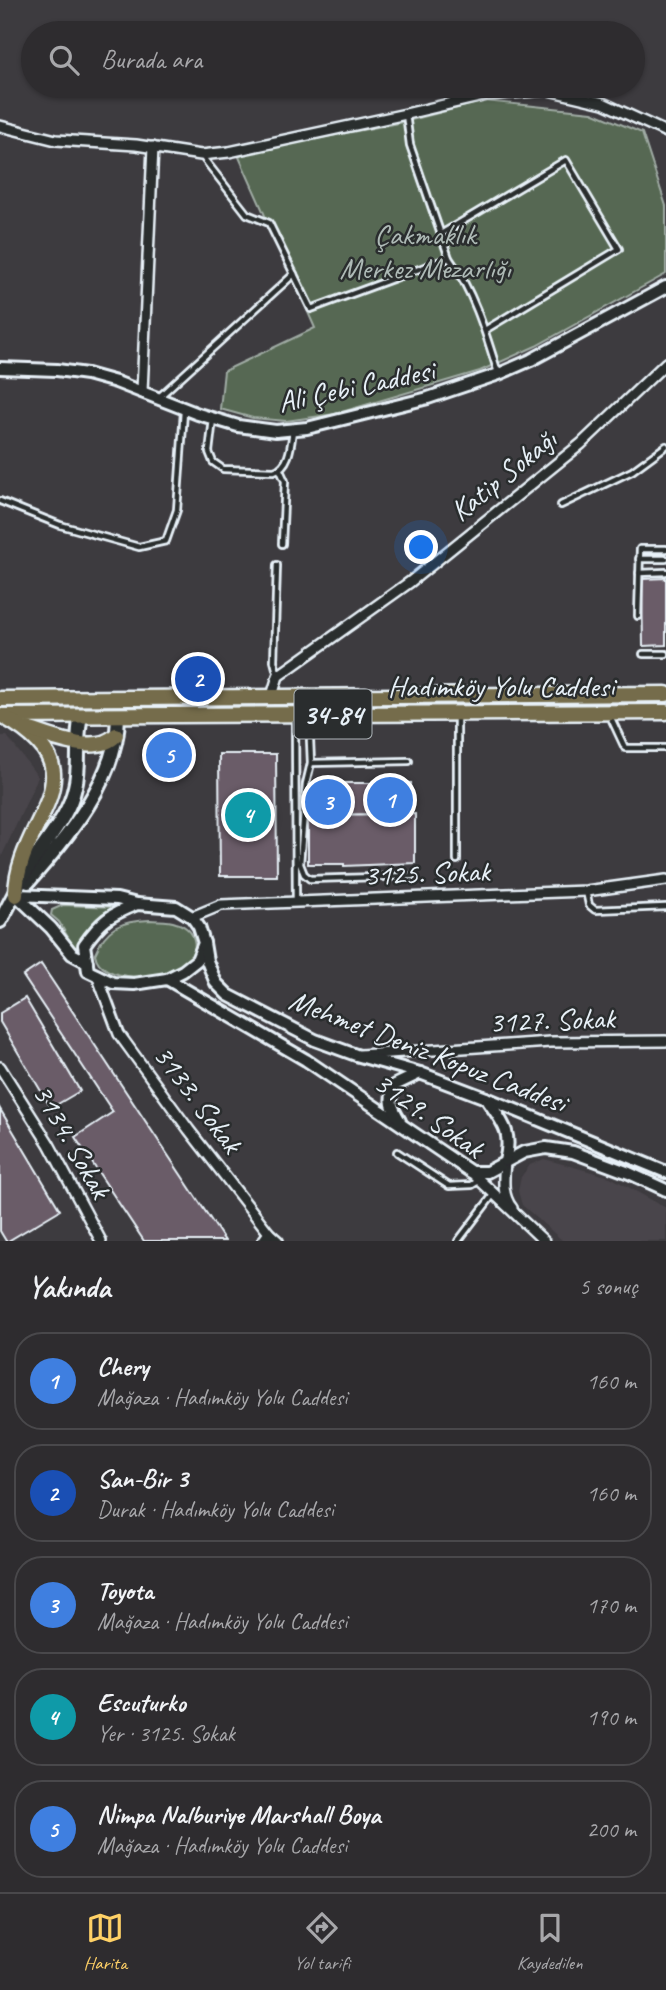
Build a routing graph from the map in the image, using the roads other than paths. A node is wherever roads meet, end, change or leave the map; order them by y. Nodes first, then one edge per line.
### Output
1 (474, 98) edge
2 (582, 98) edge
3 (406, 114) junction
4 (0, 126) edge
5 (666, 132) edge
6 (153, 147) junction
7 (201, 155) junction
8 (441, 234) junction
9 (449, 258) junction
10 (293, 274) junction
11 (666, 287) edge
12 (485, 330) junction
13 (666, 363) edge
14 (0, 368) edge
15 (499, 374) junction
16 (142, 391) junction
17 (158, 398) junction
18 (184, 408) junction
19 (213, 418) junction
20 (293, 430) junction
21 (666, 446) edge
22 (280, 470) junction
23 (0, 500) edge
24 (561, 505) dead end
25 (282, 544) dead end
26 (666, 549) edge
27 (639, 559) junction
28 (666, 559) edge
29 (277, 565) dead end
30 (666, 572) edge
31 (639, 573) junction
32 (638, 616) dead end
33 (643, 654) dead end
34 (666, 654) edge
35 (278, 676) junction
36 (666, 694) edge
37 (272, 696) junction
38 (107, 698) junction
39 (0, 699) edge
40 (608, 712) junction
41 (666, 712) edge
42 (457, 713) junction
43 (295, 714) junction
44 (316, 714) junction
45 (1, 716) edge
46 (80, 716) junction
47 (118, 716) junction
48 (23, 727) junction
49 (116, 735) junction
50 (78, 743) junction
51 (666, 748) edge
52 (409, 761) dead end
53 (311, 763) junction
54 (457, 860) dead end
55 (412, 876) dead end
56 (666, 880) edge
57 (586, 891) junction
58 (16, 895) junction
59 (296, 903) junction
60 (136, 904) junction
61 (666, 907) edge
62 (191, 917) junction
63 (0, 921) edge
64 (204, 943) junction
65 (87, 962) junction
66 (97, 975) junction
67 (167, 979) junction
68 (666, 1041) edge
69 (356, 1055) junction
70 (0, 1067) edge
71 (420, 1073) junction
72 (486, 1098) junction
73 (402, 1125) junction
74 (397, 1152) dead end
75 (505, 1161) junction
76 (666, 1172) edge
77 (475, 1176) junction
78 (666, 1190) edge
79 (494, 1195) junction
80 (529, 1228) junction
81 (270, 1233) junction
82 (101, 1241) edge
83 (263, 1241) edge
84 (278, 1241) edge
85 (458, 1241) edge
86 (544, 1241) edge

1 - 3 street
2 - 5 street
3 - 7 street
3 - 8 lane
4 - 6 street
6 - 7 street
6 - 16 street
7 - 10 lane
8 - 9 lane
8 - 12 lane
9 - 10 lane
9 - 12 lane
10 - 17 lane
11 - 15 street, Ali Çebi Caddesi
12 - 15 lane
13 - 35 street, Katip Sokağı
14 - 16 street, Ali Çebi Caddesi
15 - 20 street, Ali Çebi Caddesi
16 - 17 street, Ali Çebi Caddesi
17 - 18 street, Ali Çebi Caddesi
18 - 19 street, Ali Çebi Caddesi
18 - 23 lane
19 - 20 street, Ali Çebi Caddesi
19 - 22 lane
20 - 22 lane
21 - 24 lane
22 - 25 lane
26 - 27 lane
27 - 28 lane
27 - 31 lane
29 - 35 lane
30 - 31 lane
31 - 32 lane
33 - 34 lane
35 - 37 street
36 - 37 main road, Hadımköy Yolu Caddesi / 34-84
37 - 38 main road, Hadımköy Yolu Caddesi / 34-84
38 - 39 main road, Hadımköy Yolu Caddesi / 34-84
38 - 46 main road
38 - 47 main road
40 - 41 main road, Hadımköy Yolu Caddesi / 34-84
40 - 42 main road, Hadımköy Yolu Caddesi / 34-84
40 - 51 lane
42 - 44 main road, Hadımköy Yolu Caddesi / 34-84
42 - 54 lane
43 - 44 main road, Hadımköy Yolu Caddesi / 34-84
43 - 47 main road, Hadımköy Yolu Caddesi / 34-84
43 - 59 lane
44 - 53 lane
45 - 46 main road, Hadımköy Yolu Caddesi / 34-84
45 - 48 main road
46 - 47 main road, Hadımköy Yolu Caddesi / 34-84
46 - 50 main road
47 - 49 main road
48 - 50 main road
48 - 58 main road
49 - 50 main road
49 - 58 main road
50 - 58 main road
52 - 53 lane
53 - 55 lane
56 - 57 street, 3125. Sokak
57 - 59 street, 3125. Sokak
57 - 61 lane
58 - 60 street
58 - 63 main road
58 - 65 street
59 - 62 street, 3125. Sokak
60 - 62 street
60 - 65 street
62 - 64 street
64 - 67 street
64 - 69 street, Mehmet Deniz Kopuz Caddesi
65 - 66 street
66 - 67 street
66 - 81 street, 3133. Sokak
67 - 73 street, 3129. Sokak
68 - 69 street, 3127. Sokak
69 - 71 street, Mehmet Deniz Kopuz Caddesi
70 - 82 street, 3134. Sokak
71 - 72 street, Mehmet Deniz Kopuz Caddesi
71 - 73 street
72 - 75 street
72 - 76 street, Mehmet Deniz Kopuz Caddesi
73 - 77 street, 3129. Sokak
74 - 77 lane
75 - 77 street
75 - 78 street
75 - 80 street
77 - 79 street, 3129. Sokak
79 - 80 street, 3129. Sokak
79 - 85 lane
80 - 86 street, 3129. Sokak
81 - 83 street
81 - 84 street, 3133. Sokak

